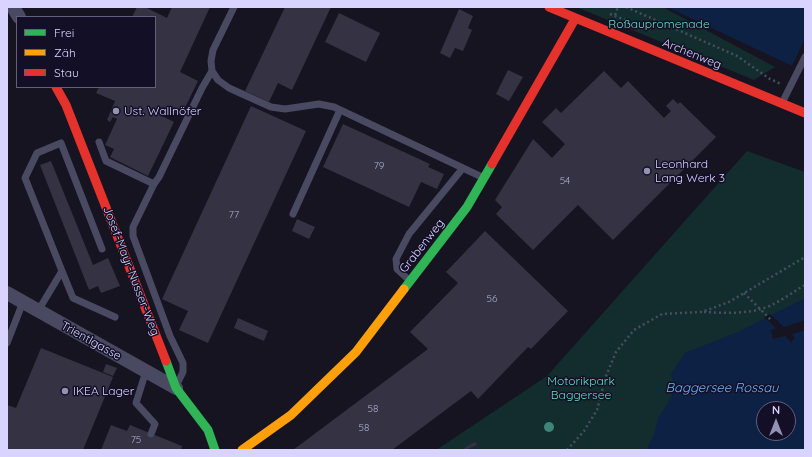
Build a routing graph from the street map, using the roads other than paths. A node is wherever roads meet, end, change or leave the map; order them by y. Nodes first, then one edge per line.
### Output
1 (13, 7) edge
2 (234, 7) edge
3 (549, 7) edge
4 (18, 16) edge
5 (575, 19) junction
6 (805, 57) edge
7 (212, 71) junction
8 (57, 88) edge
9 (782, 103) junction
10 (340, 110) junction
11 (805, 113) edge
12 (99, 142) dead end
13 (462, 168) junction
14 (484, 178) junction
15 (154, 184) junction
16 (293, 214) dead end
17 (102, 248) dead end
18 (62, 271) junction
19 (410, 281) junction
20 (7, 293) edge
21 (23, 302) junction
22 (38, 311) junction
23 (115, 317) dead end
24 (7, 343) edge
25 (146, 371) junction
26 (176, 388) junction
27 (151, 434) dead end
28 (215, 450) edge
29 (242, 450) edge

1 - 4 street
2 - 7 lane
3 - 5 street, Archenweg
5 - 9 street, Archenweg
5 - 14 street, Grabenweg
6 - 9 lane
7 - 10 lane
7 - 15 lane
8 - 26 street, Josef-Mayr-Nusser-Weg
9 - 11 street, Archenweg
10 - 13 lane
10 - 16 lane
12 - 15 lane
13 - 14 lane
13 - 19 lane
14 - 19 street, Grabenweg
15 - 26 lane
17 - 18 lane
18 - 22 lane
18 - 23 lane
19 - 29 street, Grabenweg
20 - 21 street, Trientlgasse
21 - 22 street, Trientlgasse
21 - 24 lane
22 - 25 street, Trientlgasse
25 - 26 street, Trientlgasse
25 - 27 lane
26 - 28 street, Josef-Mayr-Nusser-Weg

